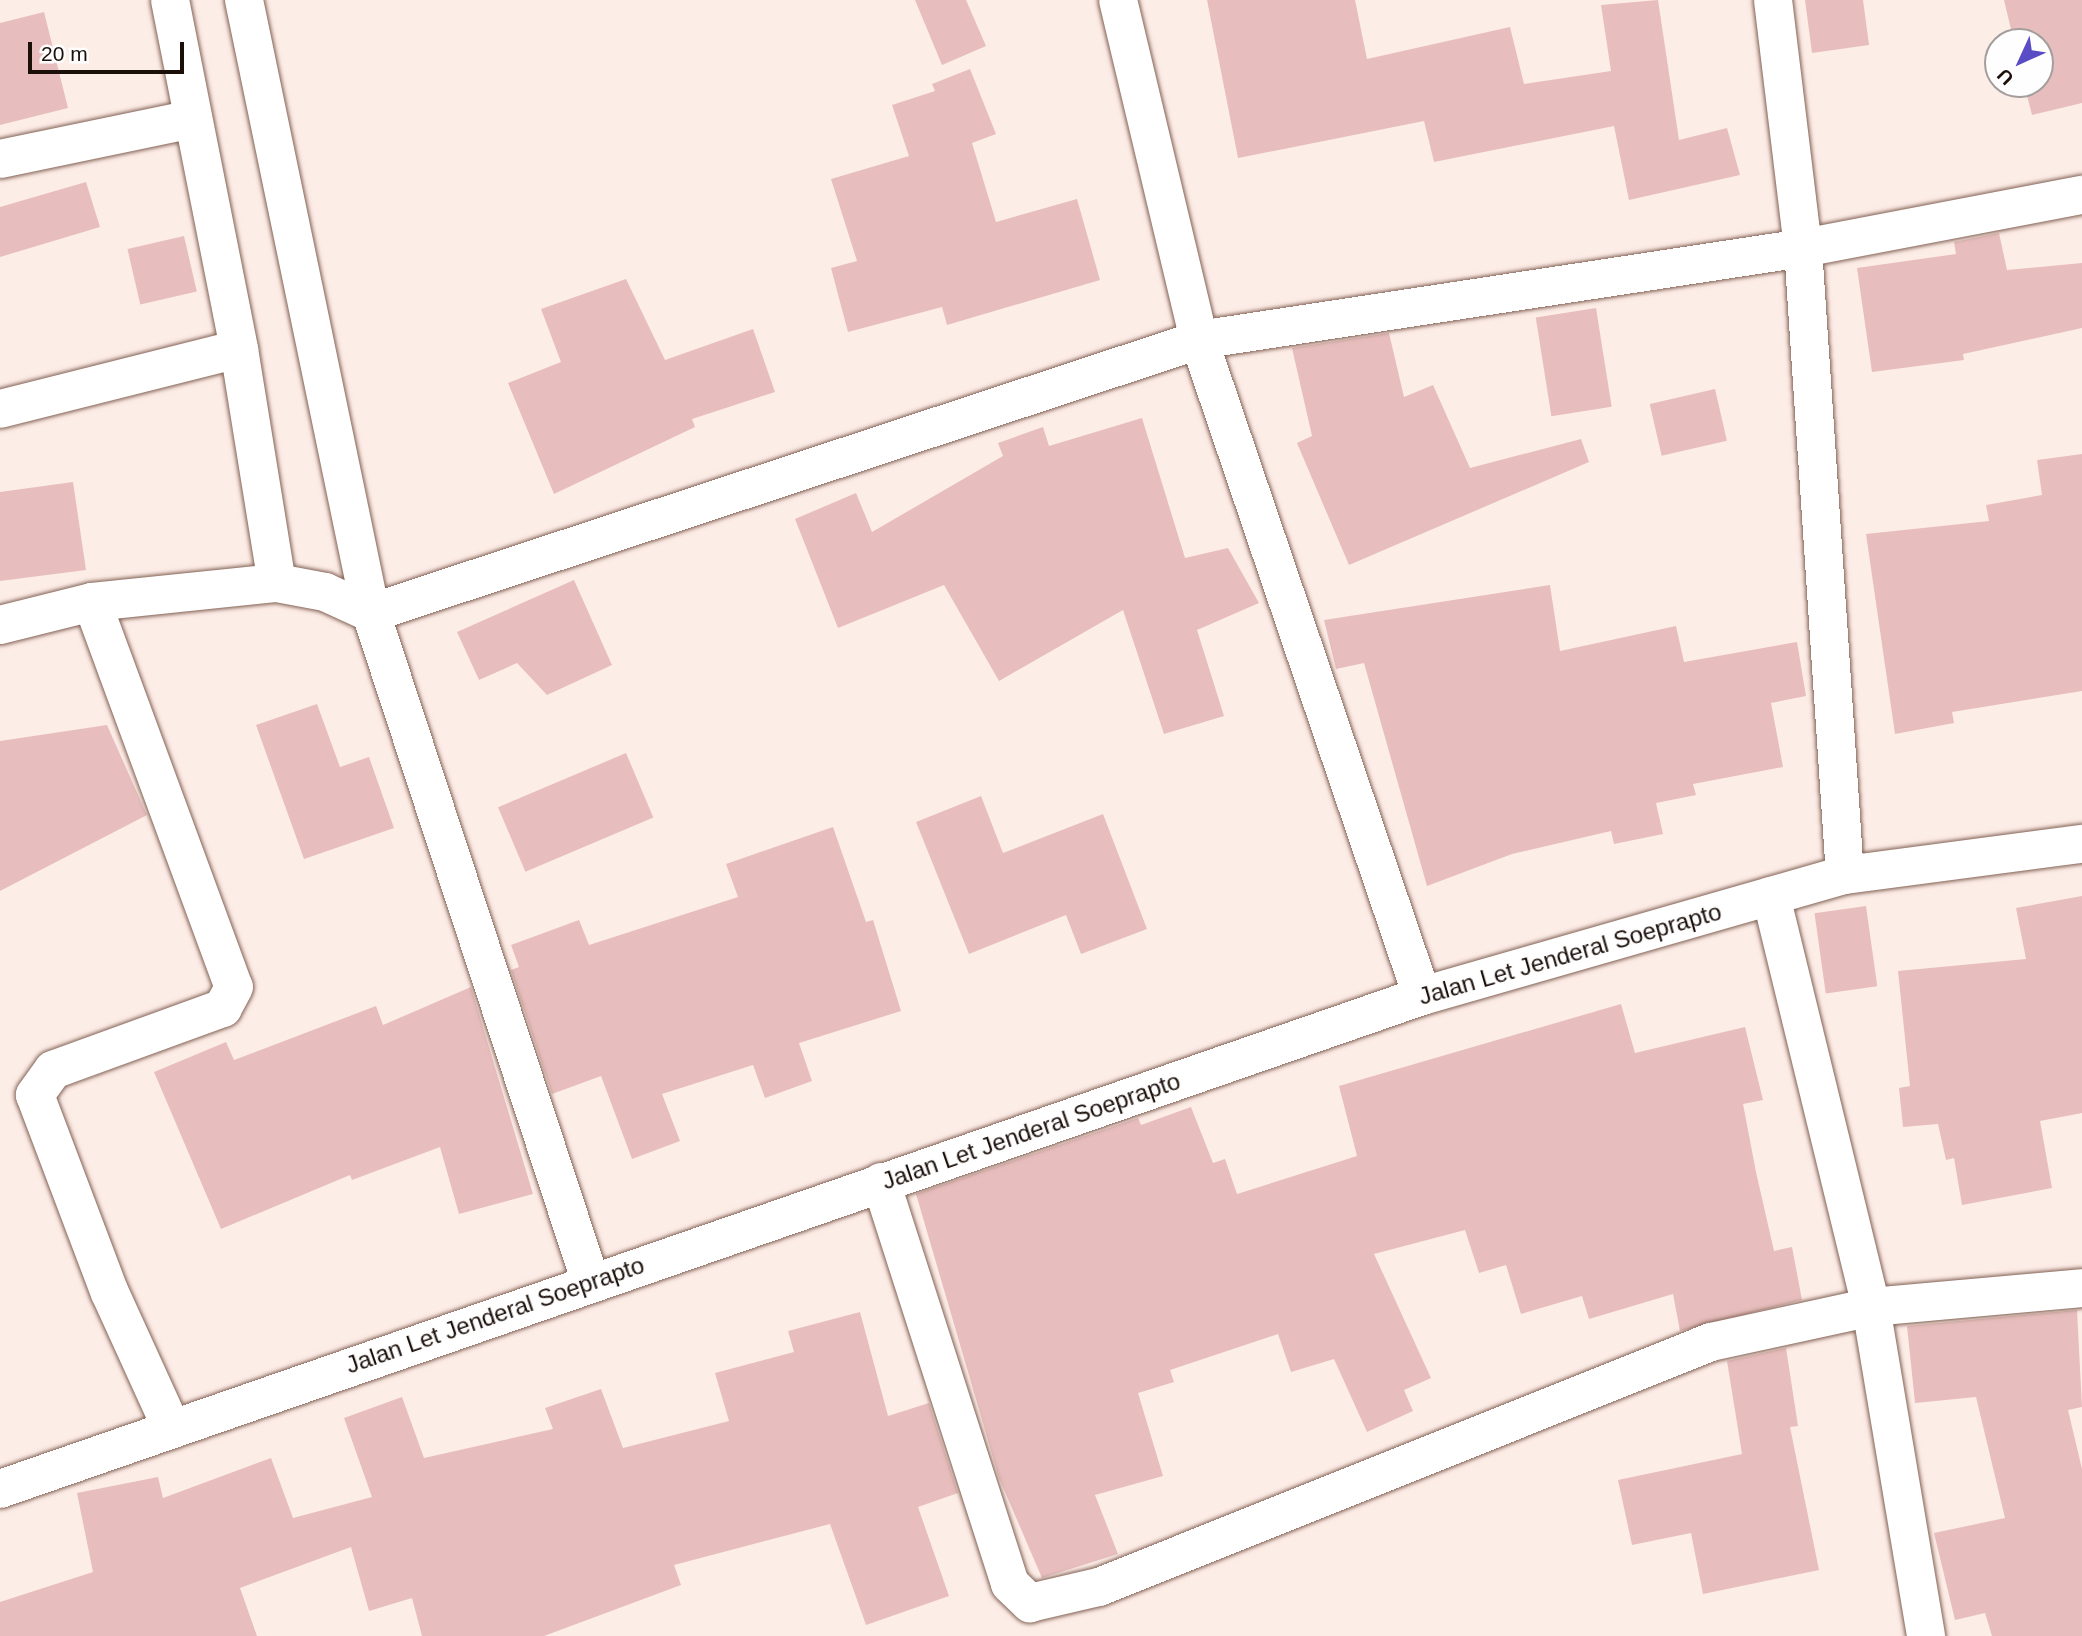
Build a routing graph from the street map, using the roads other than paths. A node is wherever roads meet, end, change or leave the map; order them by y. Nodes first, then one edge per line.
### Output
1 (170, 0) edge
2 (244, 0) edge
3 (1118, 0) edge
4 (1773, 0) edge
5 (193, 119) junction
6 (0, 159) edge
7 (2082, 195) edge
8 (1803, 248) junction
9 (1199, 340) junction
10 (239, 349) junction
11 (0, 409) edge
12 (277, 583) junction
13 (92, 602) junction
14 (371, 613) junction
15 (0, 625) edge
16 (2082, 844) edge
17 (1845, 875) junction
18 (1771, 896) junction
19 (1422, 996) junction
20 (881, 1182) junction
21 (591, 1283) junction
22 (2082, 1288) edge
23 (1871, 1307) junction
24 (171, 1427) junction
25 (0, 1489) edge
26 (1926, 1636) edge

1 - 5 street
2 - 14 street
3 - 9 street
4 - 8 street
5 - 6 street
5 - 10 street
7 - 8 street
8 - 9 street
8 - 17 street
9 - 14 street
9 - 19 street
10 - 11 street
10 - 12 street
12 - 13 street
12 - 14 street
13 - 15 street
13 - 24 street
14 - 21 street
16 - 17 street, Jalan Let Jenderal Soeprapto
17 - 18 street, Jalan Let Jenderal Soeprapto
18 - 19 street, Jalan Let Jenderal Soeprapto
18 - 23 street
19 - 20 street, Jalan Let Jenderal Soeprapto
20 - 21 street, Jalan Let Jenderal Soeprapto
20 - 23 street
21 - 24 street, Jalan Let Jenderal Soeprapto
22 - 23 street
23 - 26 street
24 - 25 street, Jalan Let Jenderal Soeprapto

